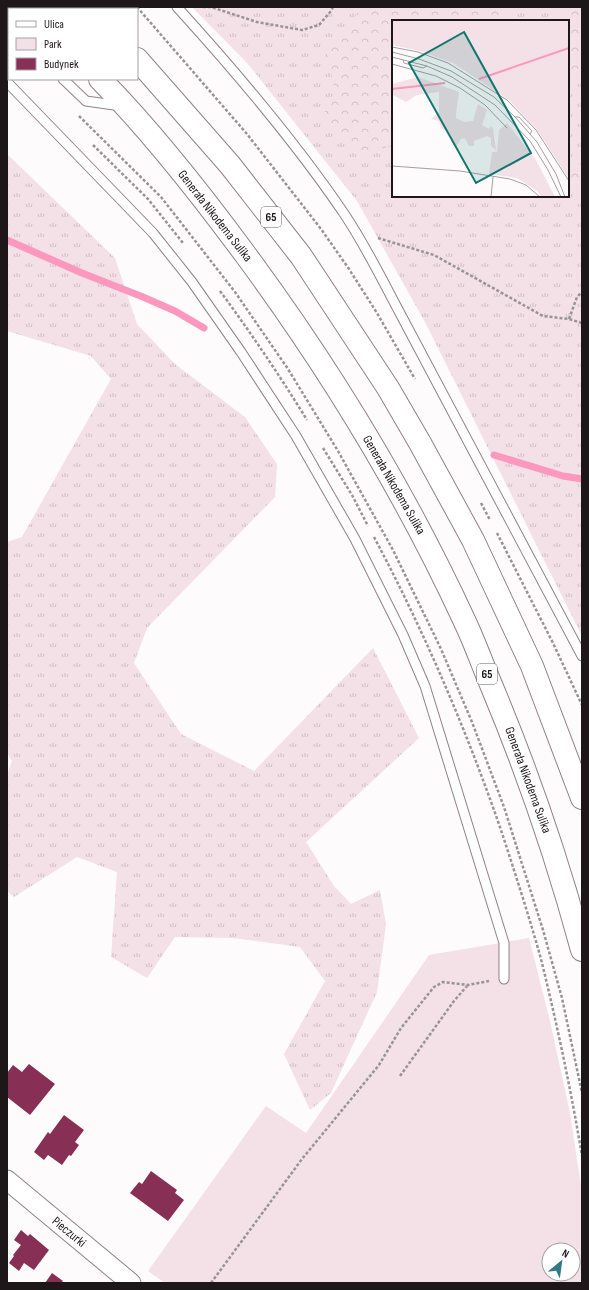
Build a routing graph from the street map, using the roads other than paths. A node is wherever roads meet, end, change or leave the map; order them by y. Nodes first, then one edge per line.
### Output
1 (177, 7) edge
2 (138, 60) edge
3 (64, 80) edge
4 (101, 80) edge
5 (7, 82) edge
6 (128, 107) junction
7 (582, 656) edge
8 (582, 798) edge
9 (582, 950) edge
10 (504, 979) road end
11 (7, 1180) edge
12 (131, 1283) edge

1 - 7 lane
2 - 8 highway, 65
3 - 6 lane
4 - 6 highway, Generała Nikodema Sulika / 65
5 - 10 lane
6 - 9 highway, Generała Nikodema Sulika / 65
11 - 12 street, Pieczurki

